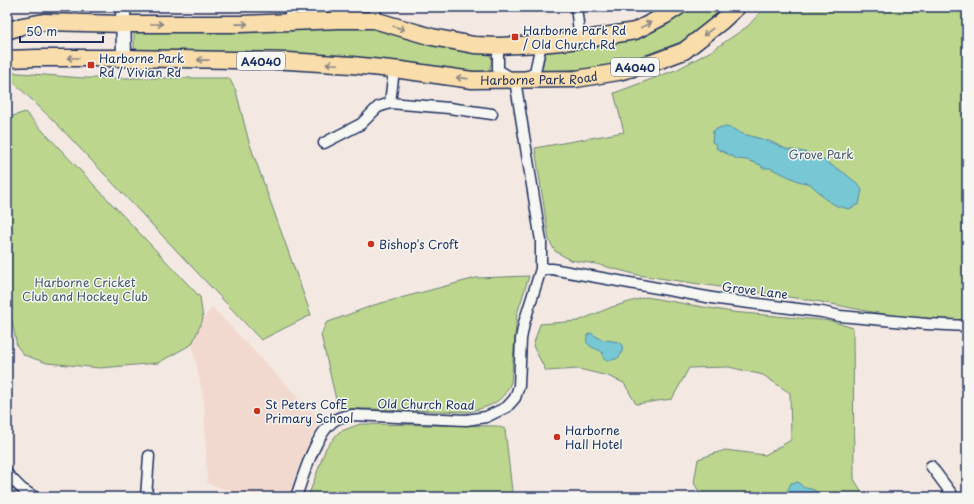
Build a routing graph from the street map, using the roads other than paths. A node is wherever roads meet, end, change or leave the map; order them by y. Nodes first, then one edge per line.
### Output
1 (123, 7) edge
2 (576, 7) edge
3 (678, 7) edge
4 (737, 7) edge
5 (290, 14) edge
6 (375, 14) edge
7 (124, 24) junction
8 (7, 31) edge
9 (580, 40) junction
10 (541, 44) junction
11 (498, 46) junction
12 (124, 58) junction
13 (7, 60) edge
14 (394, 70) junction
15 (514, 80) junction
16 (390, 103) junction
17 (492, 114) dead end
18 (324, 143) dead end
19 (541, 269) junction
20 (967, 326) edge
21 (149, 456) dead end
22 (931, 466) dead end
23 (7, 474) edge
24 (34, 497) edge
25 (146, 497) edge
26 (296, 497) edge
27 (954, 497) edge

1 - 7 street
2 - 9 street
9 -> 3 main road
4 -> 15 main road, Harborne Park Road / A4040
5 - 6 main road
7 -> 5 main road
6 -> 11 main road
7 - 8 main road
7 - 12 street
9 - 10 main road
10 - 11 main road
10 - 15 street
11 - 15 street
12 -> 13 main road, Harborne Park Road / A4040
14 -> 12 main road, Harborne Park Road / A4040
15 -> 14 main road, Harborne Park Road / A4040
14 - 16 street
15 - 19 street, Old Church Road
16 - 17 street
16 - 18 street
19 - 20 street, Grove Lane
19 - 26 street, Old Church Road
21 - 25 street
22 - 27 street
23 - 24 street

